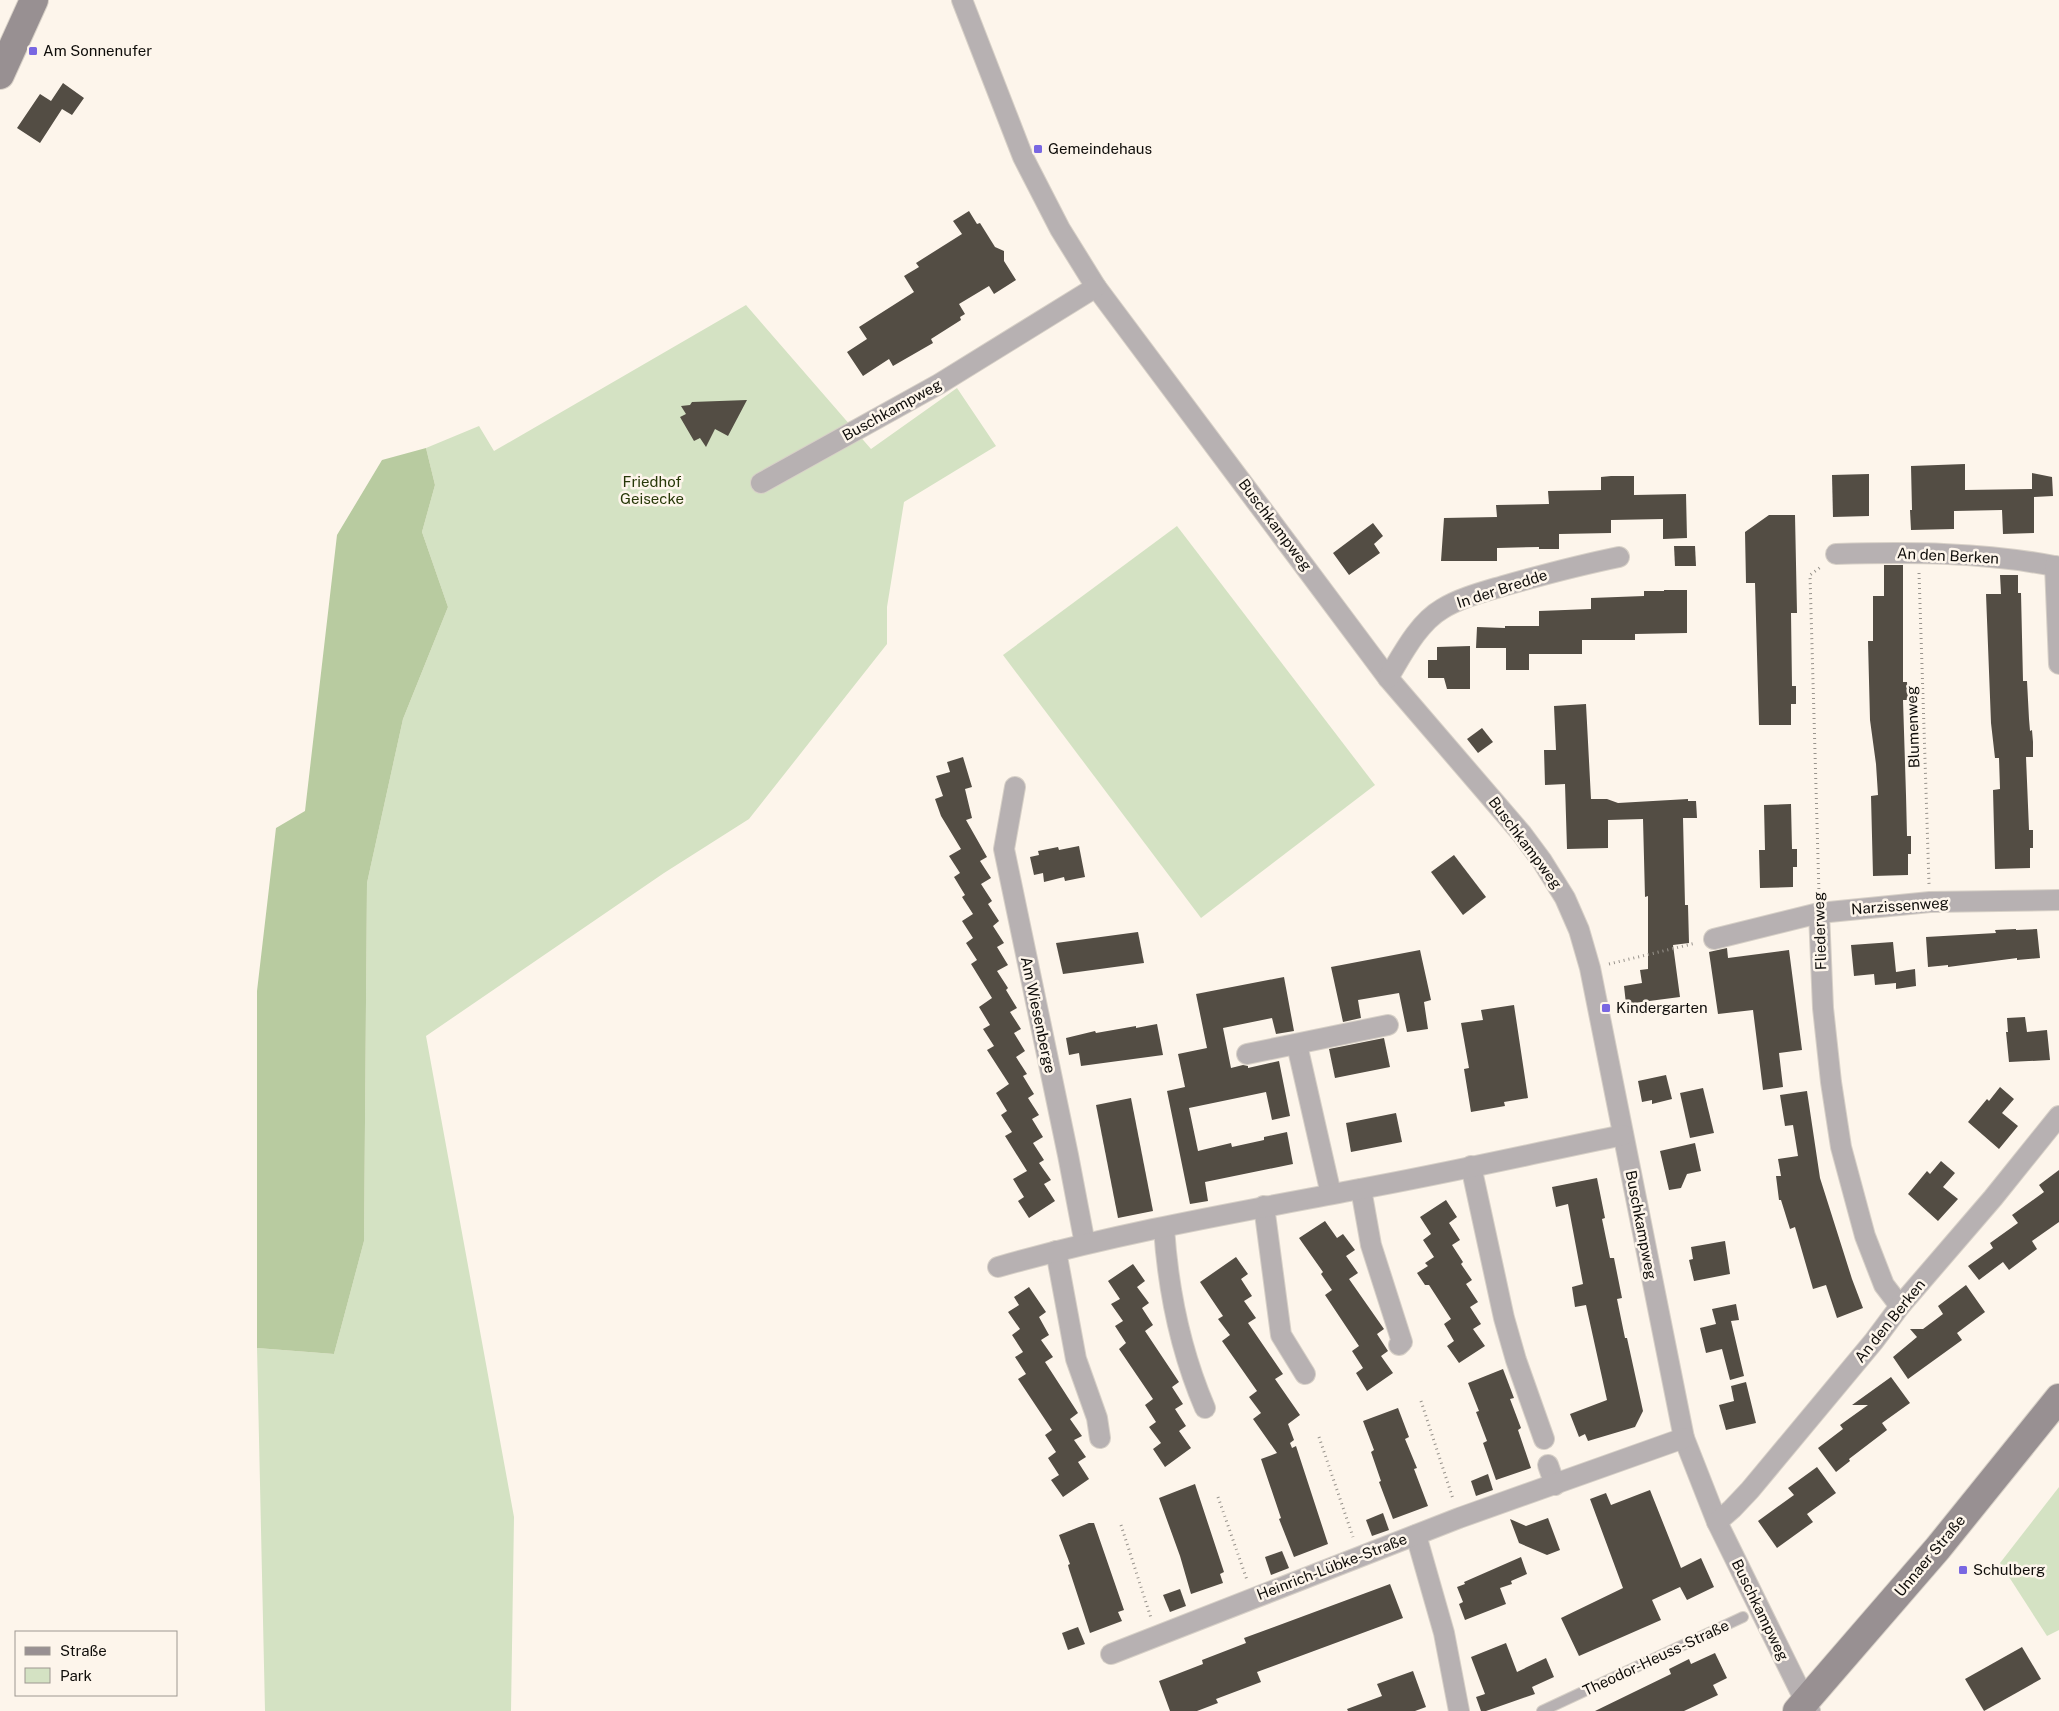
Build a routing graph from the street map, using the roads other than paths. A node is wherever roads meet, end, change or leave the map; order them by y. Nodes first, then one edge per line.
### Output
1 (34, 0) edge
2 (962, 0) edge
3 (0, 75) edge
4 (1096, 287) junction
5 (761, 483) dead end
6 (1836, 554) road end
7 (1619, 557) dead end
8 (2057, 567) edge
9 (2059, 664) edge
10 (1388, 678) junction
11 (1015, 787) dead end
12 (2059, 900) edge
13 (1819, 913) junction
14 (1714, 940) road end
15 (1388, 1026) dead end
16 (1297, 1045) junction
17 (1246, 1054) dead end
18 (2059, 1116) edge
19 (1624, 1136) junction
20 (1471, 1166) junction
21 (1360, 1190) junction
22 (1331, 1194) junction
23 (1264, 1206) junction
24 (1164, 1228) junction
25 (1084, 1244) junction
26 (1056, 1251) junction
27 (998, 1267) dead end
28 (1900, 1306) junction
29 (1400, 1345) dead end
30 (1305, 1374) dead end
31 (2059, 1398) edge
32 (1205, 1408) dead end
33 (1100, 1438) dead end
34 (1684, 1438) junction
35 (1544, 1439) dead end
36 (1548, 1464) dead end
37 (1555, 1485) junction
38 (1717, 1522) junction
39 (1416, 1535) junction
40 (1743, 1617) dead end
41 (1111, 1654) dead end
42 (1804, 1708) edge
43 (1460, 1711) edge
44 (1542, 1711) edge

1 - 3 main road
2 - 4 street, Buschkampweg
4 - 5 street, Buschkampweg
4 - 10 street, Buschkampweg
6 - 8 street, An den Berken
7 - 10 street, In der Bredde
8 - 9 street
10 - 19 street, Buschkampweg
11 - 25 street, Am Wiesenberge
12 - 13 street, Narzissenweg
13 - 14 street, Narzissenweg
13 - 28 street, Fliederweg
15 - 16 street
16 - 17 street
16 - 22 street
18 - 28 street, An den Berken
19 - 20 street
19 - 34 street, Buschkampweg
20 - 21 street
20 - 35 street
21 - 22 street
21 - 29 street
22 - 23 street
23 - 24 street
23 - 30 street
24 - 25 street
24 - 32 street
25 - 26 street
26 - 27 street
26 - 33 street
28 - 38 street, An den Berken
31 - 42 main road, Unnaer Straße
34 - 37 street, Heinrich-Lübke-Straße
34 - 38 street, Buschkampweg
36 - 37 street
37 - 39 street, Heinrich-Lübke-Straße
38 - 42 street, Buschkampweg
39 - 41 street, Heinrich-Lübke-Straße
39 - 43 street
40 - 44 lane, Theodor-Heuss-Straße

